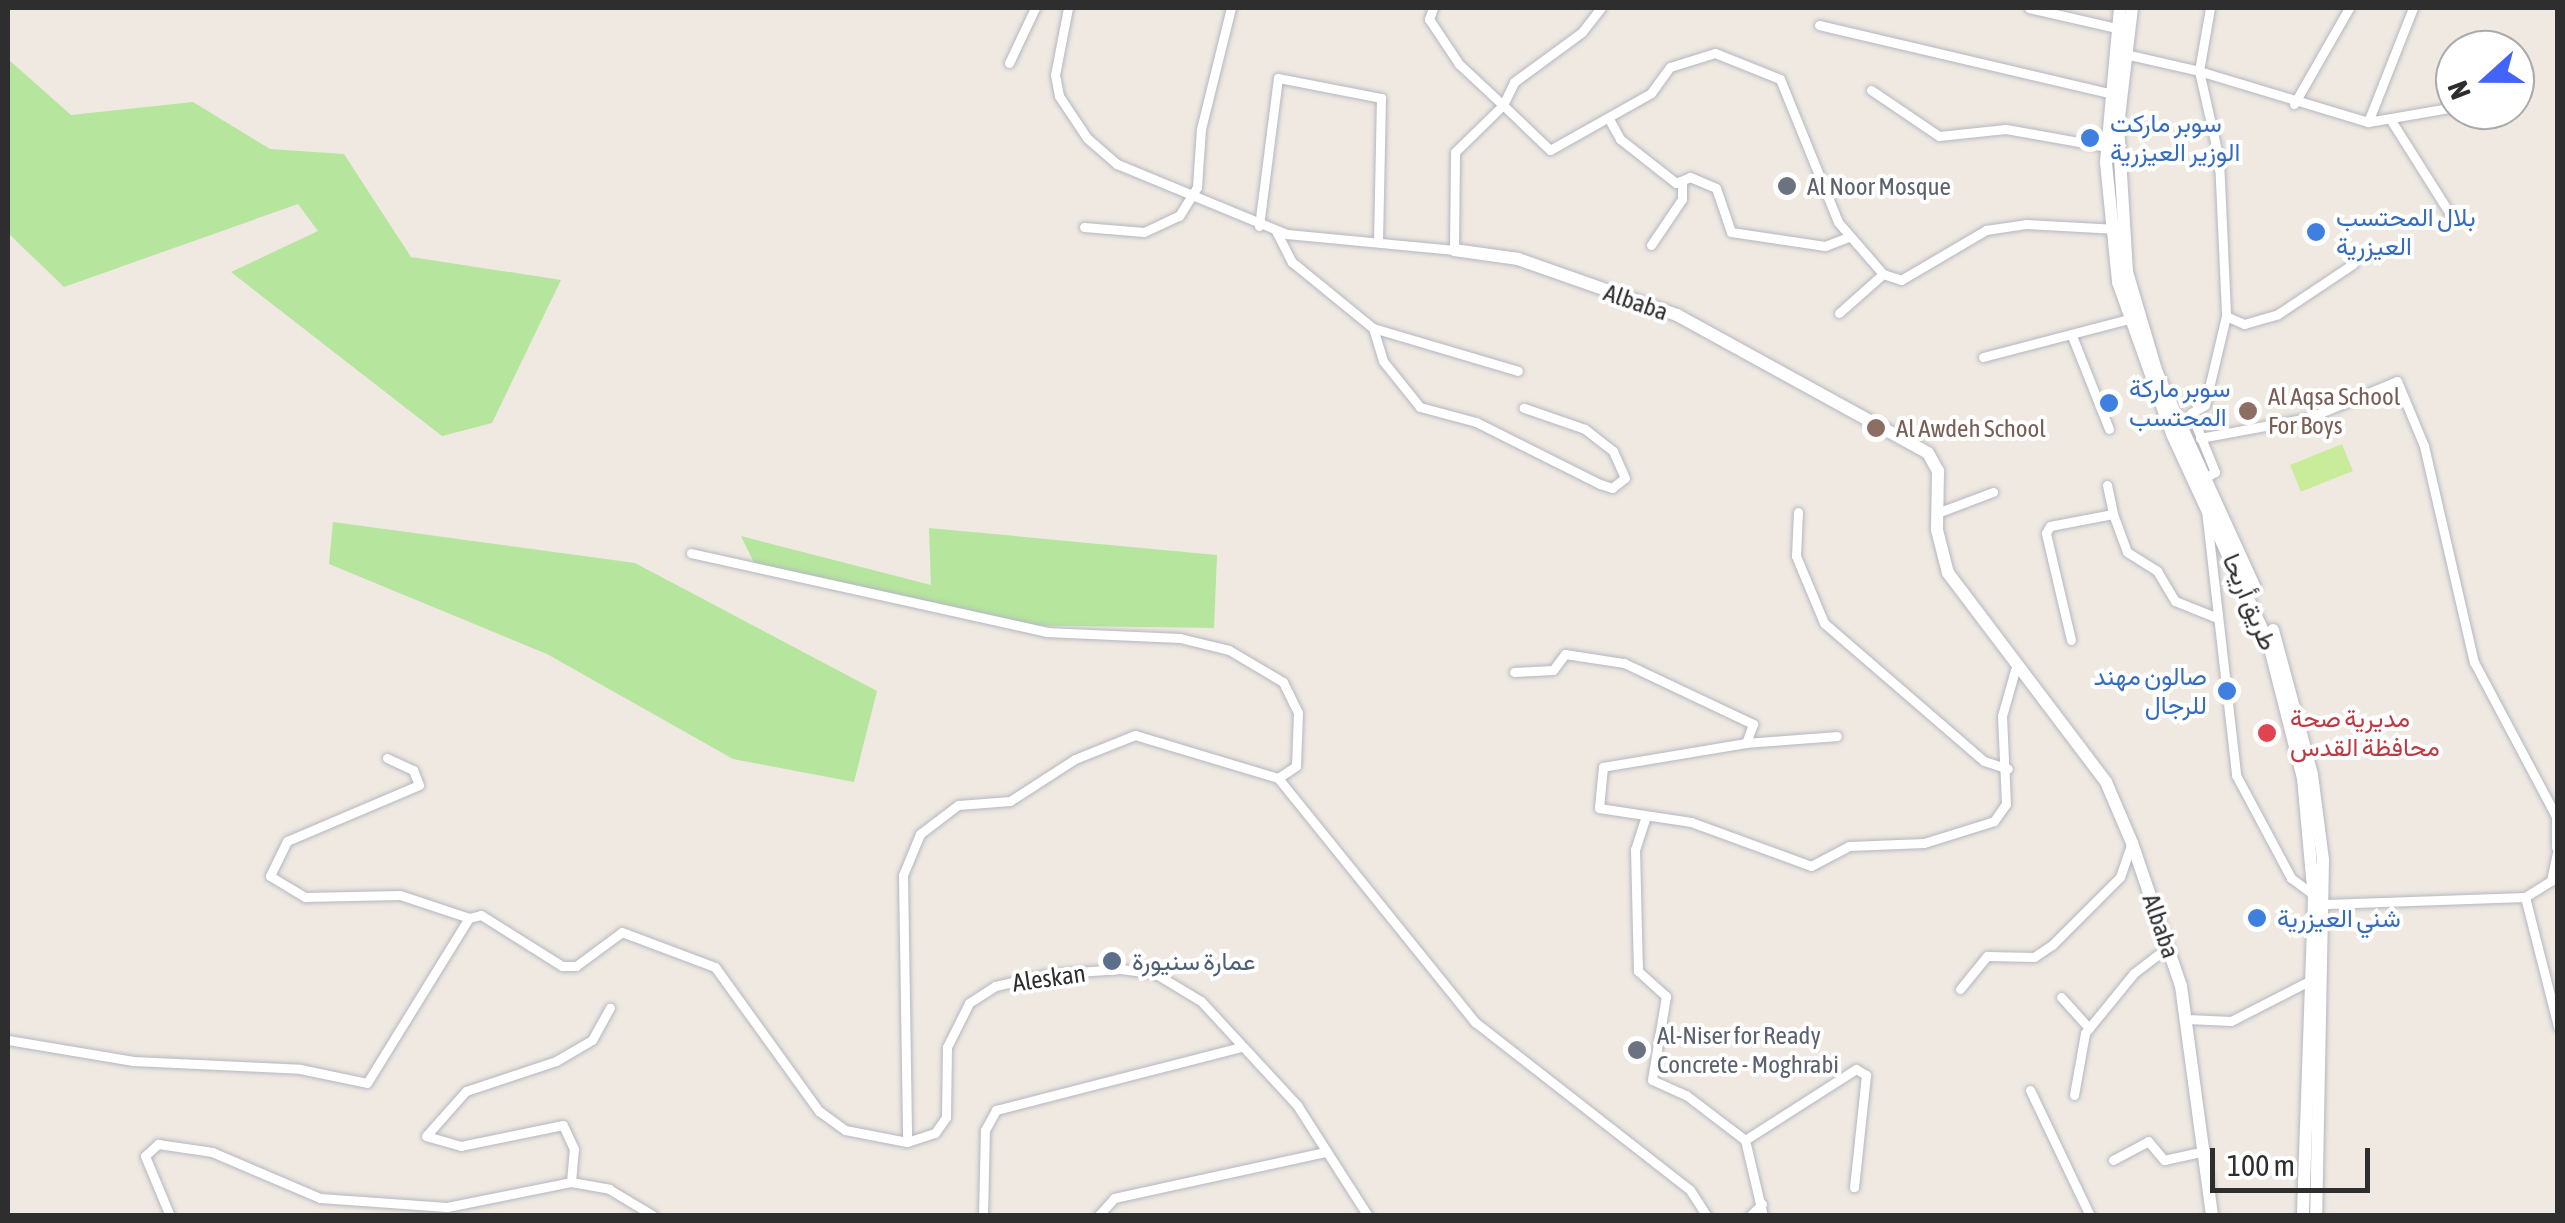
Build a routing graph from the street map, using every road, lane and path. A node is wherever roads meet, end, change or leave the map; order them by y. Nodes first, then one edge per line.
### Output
1 (1035, 8) edge
2 (1068, 8) edge
3 (1433, 8) edge
4 (1602, 8) edge
5 (2029, 8) edge
6 (2120, 8) edge
7 (2132, 8) edge
8 (2210, 8) edge
9 (2348, 8) edge
10 (2413, 8) edge
11 (1233, 11) edge
12 (1818, 25) dead end
13 (2116, 28) junction
14 (2125, 54) junction
15 (1009, 63) dead end
16 (2199, 70) junction
17 (1871, 90) dead end
18 (2108, 92) junction
19 (2294, 104) junction
20 (1503, 105) junction
21 (2435, 112) edge
22 (1609, 119) junction
23 (2368, 122) junction
24 (2392, 122) junction
25 (2106, 147) junction
26 (1682, 181) junction
27 (1190, 198) junction
28 (2452, 218) dead end
29 (1259, 226) junction
30 (1084, 227) dead end
31 (2116, 229) junction
32 (1276, 230) junction
33 (1848, 237) junction
34 (1378, 241) junction
35 (1651, 245) dead end
36 (1454, 250) junction
37 (2353, 264) dead end
38 (1883, 274) junction
39 (1839, 314) dead end
40 (2226, 316) junction
41 (2129, 320) junction
42 (1373, 328) junction
43 (2072, 336) junction
44 (1983, 357) dead end
45 (1518, 371) dead end
46 (1524, 408) dead end
47 (2110, 429) dead end
48 (2200, 438) junction
49 (2204, 478) junction
50 (2107, 486) dead end
51 (1993, 492) dead end
52 (2212, 505) junction
53 (1798, 512) dead end
54 (1937, 513) junction
55 (2113, 514) junction
56 (691, 553) dead end
57 (2214, 617) junction
58 (2071, 640) dead end
59 (2015, 670) junction
60 (1514, 672) dead end
61 (1837, 736) dead end
62 (1746, 742) junction
63 (386, 758) dead end
64 (2008, 769) junction
65 (1278, 778) junction
66 (1645, 819) junction
67 (2132, 843) junction
68 (2557, 848) edge
69 (2526, 897) junction
70 (2320, 901) junction
71 (469, 918) junction
72 (2168, 947) junction
73 (2311, 980) junction
74 (1960, 988) dead end
75 (2061, 997) dead end
76 (610, 1008) dead end
77 (2187, 1019) junction
78 (2558, 1026) edge
79 (2089, 1028) junction
80 (8, 1040) edge
81 (1238, 1048) junction
82 (2030, 1090) dead end
83 (2074, 1096) dead end
84 (1744, 1140) junction
85 (907, 1142) junction
86 (2206, 1151) junction
87 (1324, 1152) junction
88 (2113, 1160) dead end
89 (571, 1182) junction
90 (1854, 1187) dead end
91 (463, 1210) edge
92 (1763, 1210) edge
93 (2088, 1215) edge
94 (170, 1216) edge
95 (654, 1216) edge
96 (982, 1216) edge
97 (1098, 1216) edge
98 (1368, 1216) edge
99 (1706, 1216) edge
100 (1750, 1216) edge
101 (2212, 1216) edge
102 (2304, 1216) edge
103 (2316, 1216) edge

1 - 15 street
2 - 27 street
3 - 20 street
4 - 20 street
5 - 13 street
6 - 13 main road, طريق أريحا
7 - 14 main road, طريق أريحا
8 - 16 street
9 - 19 street
10 - 23 street
11 - 27 street
12 - 18 street
13 - 18 main road, طريق أريحا
14 - 16 street
14 - 31 main road, طريق أريحا
16 - 19 street
16 - 40 street
17 - 25 street
18 - 25 main road, طريق أريحا
19 - 23 street
20 - 22 street
20 - 36 street
21 - 24 street
22 - 26 street
22 - 33 street
23 - 24 street
24 - 28 street
25 - 31 main road, طريق أريحا
26 - 33 street
26 - 35 street
27 - 29 street
27 - 30 street
29 - 32 street
29 - 34 street
31 - 38 street
31 - 41 main road, طريق أريحا
31 - 49 main road, طريق أريحا
32 - 34 street
32 - 42 street
33 - 38 street
34 - 36 street
36 - 54 main road, Albaba
37 - 40 street
38 - 39 street
40 - 48 street
41 - 43 street
41 - 52 main road, طريق أريحا
42 - 45 street
42 - 46 street
43 - 44 street
43 - 47 street
48 - 49 street
48 - 68 street
49 - 52 main road, طريق أريحا
50 - 55 street
51 - 54 street
52 - 57 street
52 - 70 main road, طريق أريحا
53 - 64 street
54 - 59 main road, Albaba
55 - 57 street
55 - 58 street
56 - 65 street
57 - 70 street
59 - 64 street
59 - 67 main road, Albaba
60 - 62 street
61 - 62 street
62 - 66 street
63 - 71 street
64 - 66 street
65 - 85 street
65 - 99 street
66 - 84 street
67 - 72 main road, Albaba
67 - 74 street
68 - 69 street
69 - 70 street
69 - 78 street
70 - 73 main road, طريق أريحا
70 - 103 main road, طريق أريحا
71 - 80 street
71 - 85 street
72 - 77 main road, Albaba
72 - 79 street
73 - 77 street
73 - 102 main road, طريق أريحا
75 - 79 street
76 - 89 street
77 - 86 main road, Albaba
79 - 83 street
81 - 85 street, Aleskan
81 - 87 street, Aleskan
81 - 96 street
82 - 93 street
84 - 90 street
84 - 92 street
86 - 88 street
86 - 101 main road, Albaba
87 - 97 street
87 - 98 street, Aleskan
89 - 91 street
89 - 95 street
91 - 94 street
92 - 100 street

